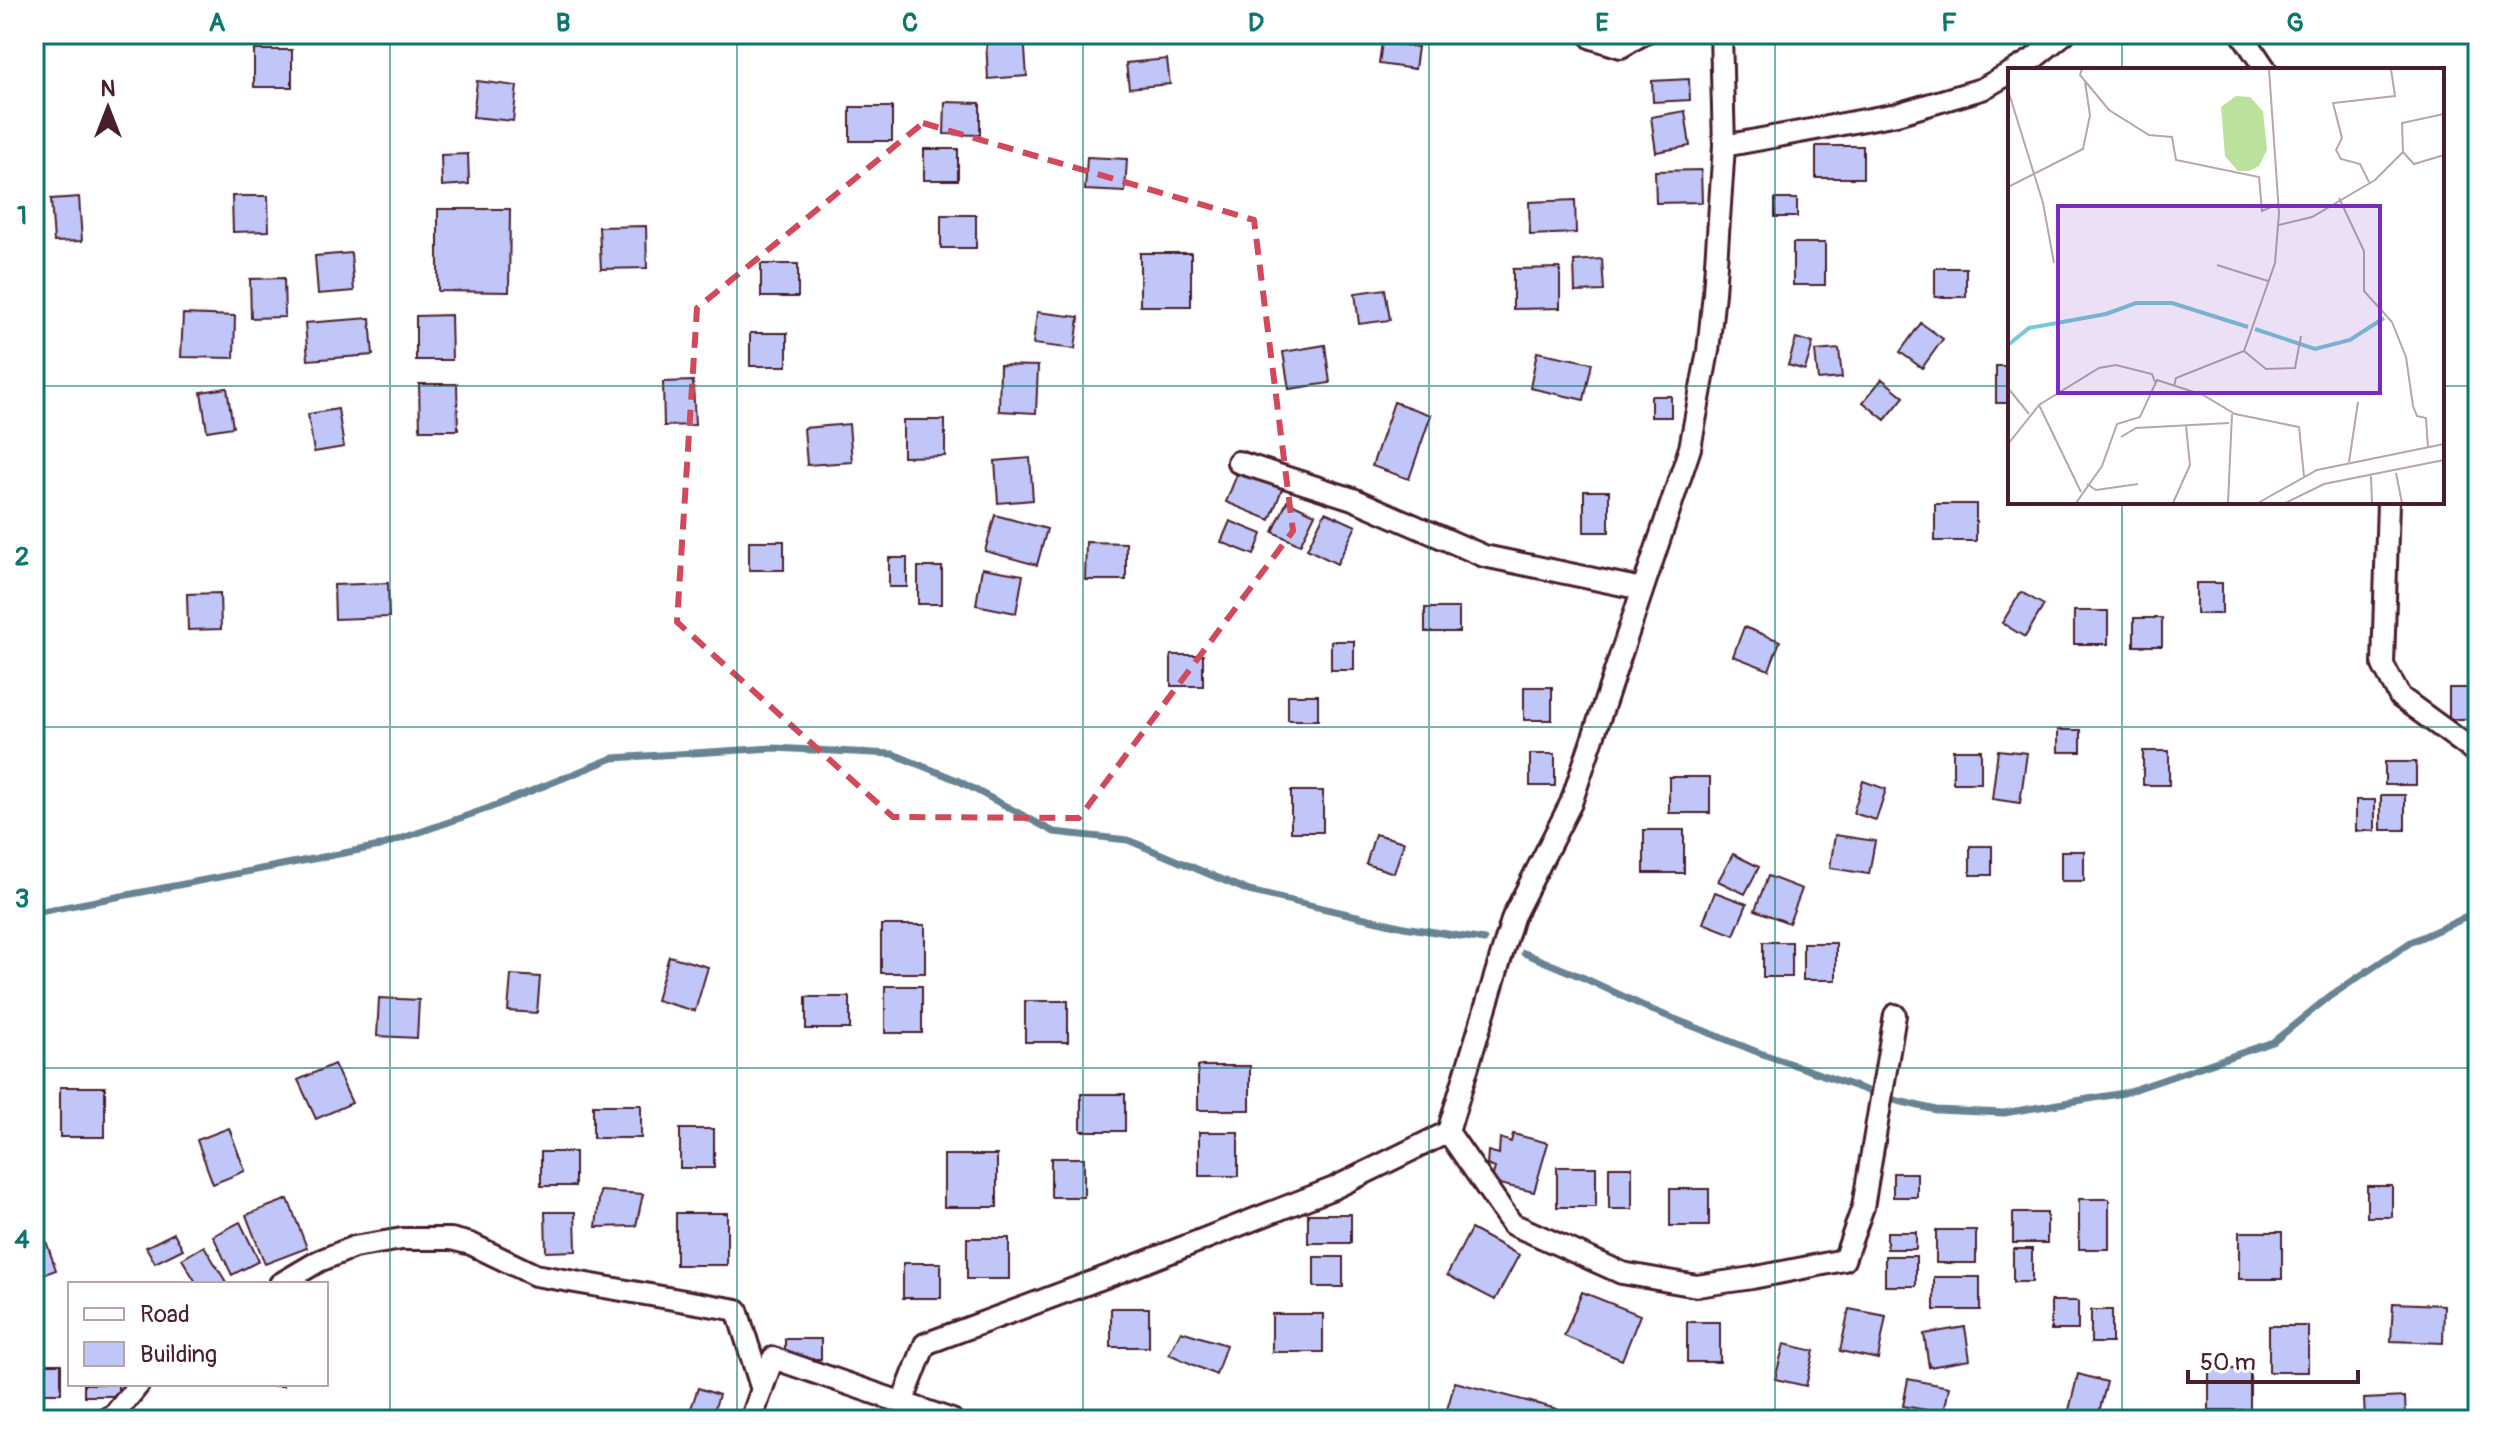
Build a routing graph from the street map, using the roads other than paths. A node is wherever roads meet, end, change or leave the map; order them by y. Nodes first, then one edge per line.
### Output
1 (1591, 34) edge
2 (1643, 34) edge
3 (1721, 34) edge
4 (2064, 34) edge
5 (2242, 34) edge
6 (2017, 68) edge
7 (2265, 68) edge
8 (2008, 73) edge
9 (1724, 146) junction
10 (1238, 462) dead end
11 (2388, 504) edge
12 (1642, 589) junction
13 (2478, 754) edge
14 (1895, 1015) dead end
15 (1448, 1132) junction
16 (283, 1282) edge
17 (137, 1386) edge
18 (762, 1390) junction
19 (902, 1403) junction
20 (104, 1420) edge
21 (751, 1420) edge
22 (952, 1420) edge

1 - 2 street
3 - 9 street
4 - 6 street
5 - 7 street
8 - 9 street
9 - 12 street
10 - 12 street
11 - 13 street
12 - 15 street
14 - 15 street
15 - 19 street
16 - 18 street
17 - 20 street
18 - 19 street
18 - 21 street
19 - 22 street

